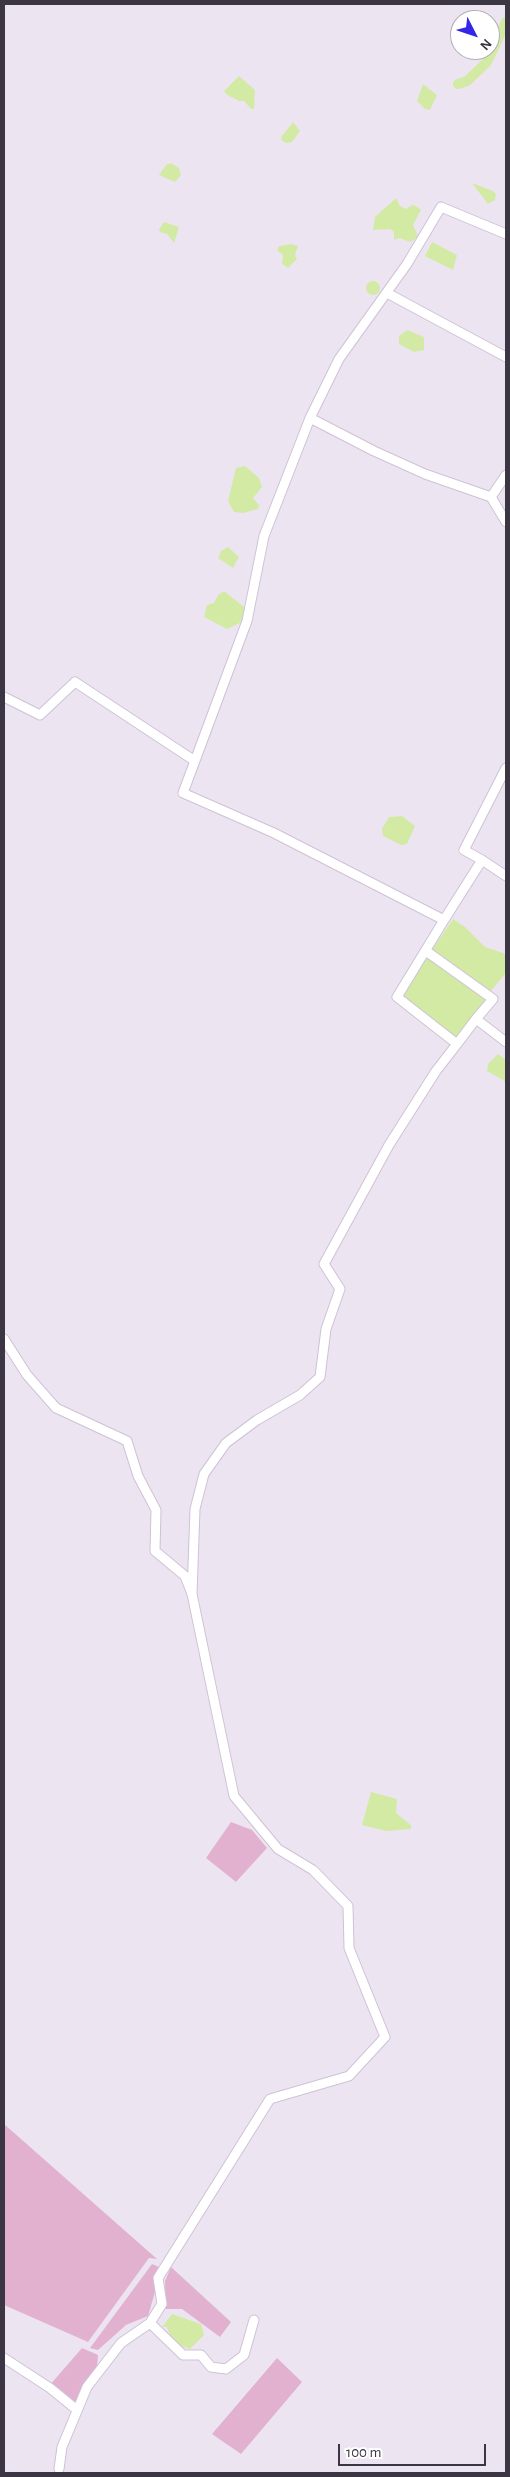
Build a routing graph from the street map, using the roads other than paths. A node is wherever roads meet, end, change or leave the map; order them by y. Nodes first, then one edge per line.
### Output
1 (506, 234) edge
2 (387, 293) junction
3 (506, 357) edge
4 (310, 418) junction
5 (506, 474) edge
6 (491, 497) junction
7 (506, 522) edge
8 (4, 698) edge
9 (195, 761) junction
10 (506, 768) edge
11 (482, 860) junction
12 (506, 876) edge
13 (444, 920) junction
14 (426, 951) junction
15 (476, 1020) junction
16 (506, 1042) edge
17 (458, 1044) junction
18 (4, 1339) edge
19 (192, 1594) junction
20 (254, 2320) dead end
21 (150, 2323) junction
22 (4, 2358) edge
23 (77, 2410) junction
24 (59, 2470) dead end

1 - 2 street
2 - 3 street
2 - 4 street
4 - 6 street
4 - 9 street
5 - 6 street
6 - 7 street
8 - 9 street
9 - 13 street
10 - 11 street
11 - 12 street
11 - 13 street
13 - 14 street
14 - 15 street
14 - 17 street
15 - 16 street
15 - 17 street
17 - 19 street
18 - 19 street
19 - 21 street
20 - 21 street
21 - 23 street
22 - 23 street
23 - 24 street

